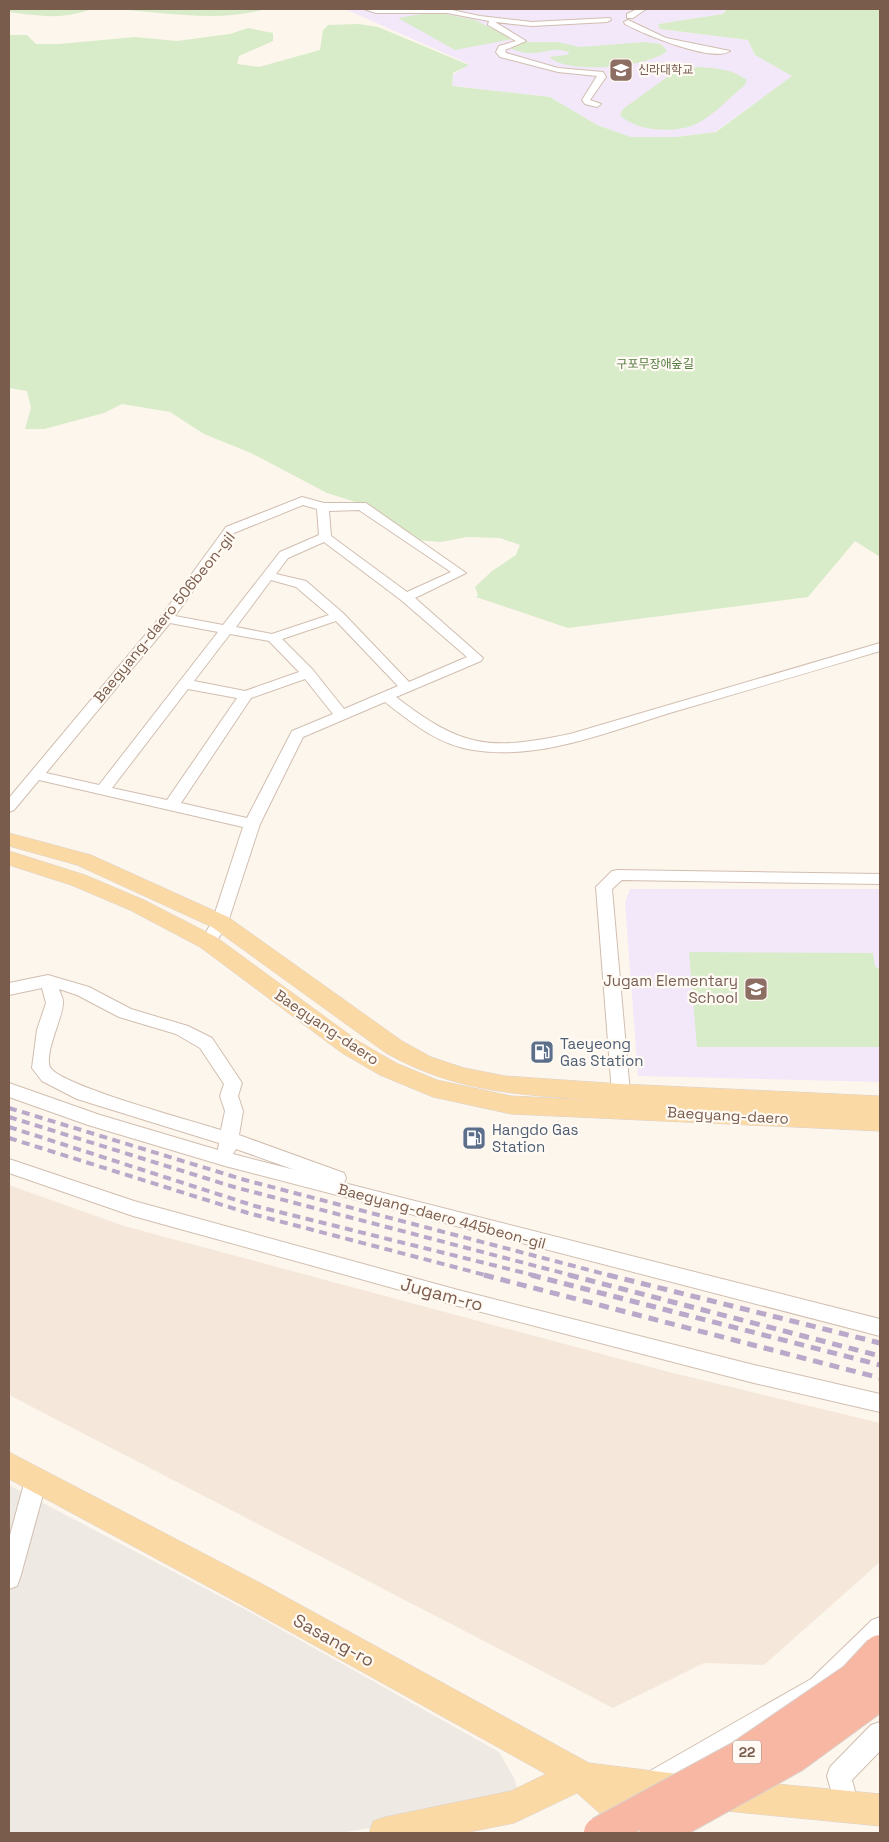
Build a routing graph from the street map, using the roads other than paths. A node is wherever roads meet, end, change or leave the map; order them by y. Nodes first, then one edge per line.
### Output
1 (368, 9) edge
2 (642, 9) edge
3 (480, 18) junction
4 (629, 19) junction
5 (607, 20) junction
6 (726, 51) dead end
7 (597, 104) dead end
8 (323, 507) junction
9 (325, 537) junction
10 (269, 576) junction
11 (406, 596) junction
12 (338, 616) junction
13 (166, 618) junction
14 (226, 628) junction
15 (273, 638) junction
16 (880, 648) edge
17 (308, 673) junction
18 (186, 684) junction
19 (407, 688) junction
20 (246, 695) junction
21 (386, 696) junction
22 (341, 715) junction
23 (36, 774) junction
24 (102, 791) junction
25 (171, 806) junction
26 (9, 807) edge
27 (252, 824) junction
28 (9, 839) edge
29 (9, 858) edge
30 (880, 880) edge
31 (220, 922) junction
32 (208, 942) junction
33 (48, 982) junction
34 (9, 989) edge
35 (9, 1090) edge
36 (621, 1093) junction
37 (880, 1105) edge
38 (880, 1122) edge
39 (229, 1139) junction
40 (225, 1159) junction
41 (9, 1166) edge
42 (441, 1216) junction
43 (880, 1328) edge
44 (880, 1403) edge
45 (9, 1465) edge
46 (36, 1480) junction
47 (9, 1578) edge
48 (880, 1628) edge
49 (880, 1651) edge
50 (880, 1688) edge
51 (880, 1734) edge
52 (582, 1777) junction
53 (646, 1787) junction
54 (847, 1806) junction
55 (880, 1810) edge
56 (385, 1833) edge
57 (600, 1833) edge
58 (646, 1833) edge
59 (656, 1833) edge

1 - 3 street
2 - 4 street
3 - 5 street
3 - 7 street
4 - 5 street
4 - 5 street
4 - 6 street
8 - 9 street
8 - 11 street, Baegyang-daero 506beon-gil
8 - 13 street, Baegyang-daero 506beon-gil
9 - 10 street
9 - 11 street
10 - 12 street
10 - 14 street
11 - 19 street
12 - 15 street
12 - 19 street
13 - 14 street
13 - 23 street, Baegyang-daero 506beon-gil
14 - 15 street
14 - 18 street
15 - 17 street
16 - 21 street
17 - 20 street
17 - 22 street
18 - 20 street
18 - 24 street
19 - 21 street
20 - 25 street
21 - 22 street
22 - 27 street
23 - 24 street
23 - 26 street, Baegyang-daero 506beon-gil
24 - 25 street
25 - 27 street
27 - 31 street
28 - 31 main road, Baegyang-daero
29 - 32 main road, Baegyang-daero
30 - 36 street
31 - 32 street
31 - 36 main road, Baegyang-daero
32 - 38 main road, Baegyang-daero
33 - 34 street
33 - 39 street
33 - 39 street
35 - 40 street, Baegyang-daero 445beon-gil
36 - 37 main road, Baegyang-daero
39 - 40 street
39 - 42 street
40 - 42 street, Baegyang-daero 445beon-gil
41 - 44 street, Jugam-ro
42 - 43 street, Baegyang-daero 445beon-gil
45 - 46 main road, Sasang-ro
46 - 47 street
46 - 52 main road, Sasang-ro
48 - 53 street
49 - 57 highway, 22, bridge
50 - 59 highway, 22, bridge
51 - 54 street
52 - 53 main road
52 - 56 main road
52 - 58 main road, Sasang-ro
53 - 54 main road
54 - 55 main road

